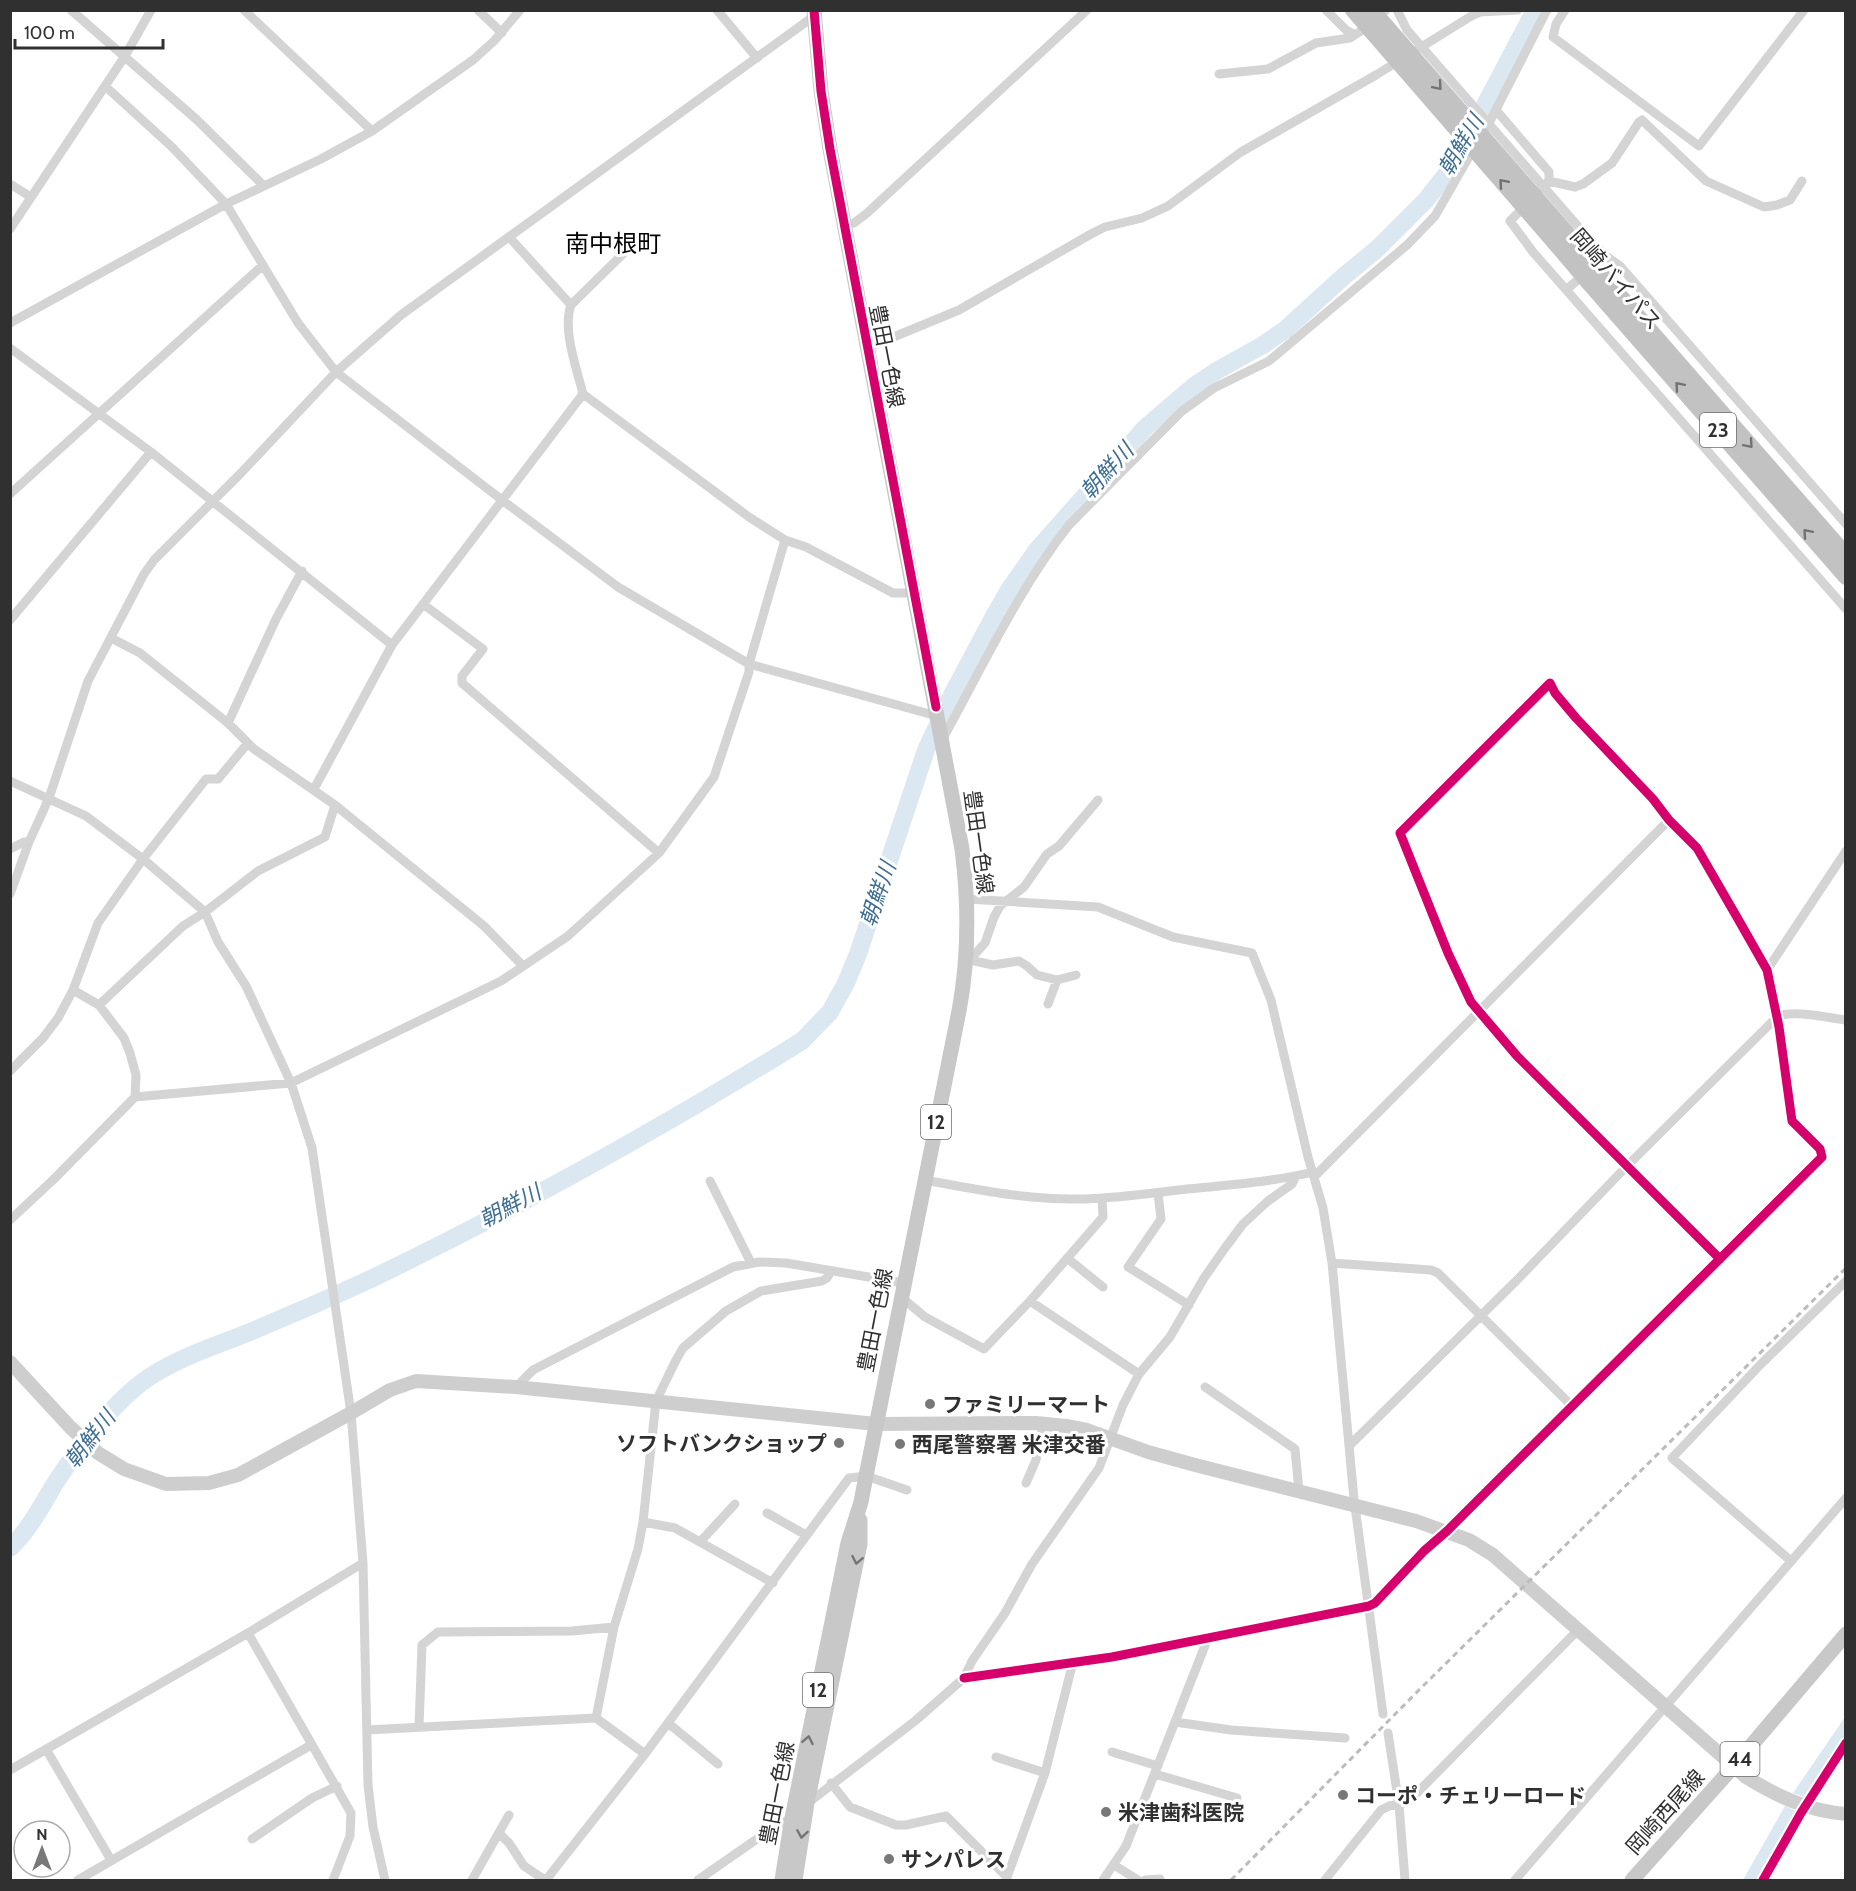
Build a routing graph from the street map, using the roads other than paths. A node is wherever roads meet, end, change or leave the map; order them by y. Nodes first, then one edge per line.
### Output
1 (71, 10) edge
2 (152, 10) edge
3 (244, 10) edge
4 (477, 10) edge
5 (520, 10) edge
6 (717, 10) edge
7 (1087, 10) edge
8 (1326, 10) edge
9 (1353, 10) edge
10 (1372, 10) edge
11 (1386, 10) edge
12 (1397, 10) edge
13 (1518, 10) edge
14 (1547, 10) edge
15 (1565, 10) edge
16 (1804, 10) edge
17 (817, 12) edge
18 (502, 33) junction
19 (1355, 35) junction
20 (125, 56) junction
21 (757, 58) junction
22 (1219, 74) dead end
23 (105, 86) junction
24 (1496, 110) junction
25 (372, 132) junction
26 (1549, 182) junction
27 (1802, 182) dead end
28 (10, 184) edge
29 (264, 186) junction
30 (31, 197) junction
31 (226, 204) junction
32 (844, 226) junction
33 (10, 229) edge
34 (509, 237) junction
35 (638, 238) dead end
36 (1560, 238) junction
37 (263, 265) junction
38 (1593, 268) junction
39 (1567, 289) junction
40 (571, 306) junction
41 (10, 323) edge
42 (10, 348) edge
43 (867, 348) junction
44 (336, 372) junction
45 (582, 394) junction
46 (1748, 412) junction
47 (99, 415) junction
48 (1740, 420) dead end
49 (152, 452) junction
50 (10, 494) edge
51 (502, 500) junction
52 (211, 501) junction
53 (1845, 524) edge
54 (786, 540) junction
55 (1845, 555) edge
56 (302, 571) junction
57 (1845, 577) edge
58 (914, 593) junction
59 (423, 603) junction
60 (1845, 609) edge
61 (10, 620) edge
62 (111, 638) junction
63 (392, 645) junction
64 (748, 664) junction
65 (937, 712) junction
66 (228, 723) junction
67 (941, 738) junction
68 (248, 743) junction
69 (10, 781) edge
70 (314, 789) junction
71 (49, 798) junction
72 (1098, 800) dead end
73 (335, 805) junction
74 (1669, 820) junction
75 (29, 842) junction
76 (10, 849) edge
77 (1845, 851) edge
78 (659, 853) junction
79 (143, 859) junction
80 (10, 894) edge
81 (968, 899) junction
82 (1007, 900) junction
83 (205, 912) junction
84 (968, 962) junction
85 (523, 966) junction
86 (1767, 970) junction
87 (1076, 975) dead end
88 (1057, 980) junction
89 (73, 990) junction
90 (1048, 1004) dead end
91 (99, 1005) junction
92 (1478, 1010) junction
93 (1777, 1017) junction
94 (1845, 1020) edge
95 (10, 1071) edge
96 (291, 1083) junction
97 (135, 1097) junction
98 (1626, 1167) junction
99 (1314, 1174) junction
100 (1296, 1176) junction
101 (924, 1180) junction
102 (710, 1181) dead end
103 (1158, 1193) junction
104 (1102, 1199) junction
105 (10, 1220) edge
106 (1067, 1258) junction
107 (1719, 1259) junction
108 (752, 1263) junction
109 (1332, 1263) junction
110 (831, 1271) junction
111 (1845, 1281) edge
112 (1103, 1287) dead end
113 (903, 1290) junction
114 (1030, 1301) junction
115 (1189, 1305) junction
116 (1480, 1315) junction
117 (10, 1362) edge
118 (1139, 1374) junction
119 (516, 1387) junction
120 (1205, 1387) dead end
121 (656, 1401) junction
122 (1572, 1406) junction
123 (351, 1413) junction
124 (876, 1424) junction
125 (1043, 1424) junction
126 (1110, 1439) junction
127 (1350, 1445) junction
128 (866, 1476) junction
129 (1026, 1483) dead end
130 (908, 1490) dead end
131 (1299, 1491) junction
132 (1845, 1498) edge
133 (861, 1502) junction
134 (735, 1504) dead end
135 (1356, 1506) junction
136 (767, 1513) dead end
137 (644, 1522) junction
138 (1447, 1532) junction
139 (806, 1535) junction
140 (700, 1542) junction
141 (1791, 1561) junction
142 (363, 1563) junction
143 (773, 1583) junction
144 (1369, 1606) junction
145 (614, 1627) junction
146 (1578, 1630) junction
147 (248, 1633) junction
148 (1845, 1634) edge
149 (1208, 1638) junction
150 (1073, 1662) junction
151 (964, 1678) junction
152 (1665, 1707) junction
153 (1383, 1714) dead end
154 (596, 1718) junction
155 (1175, 1722) junction
156 (668, 1723) junction
157 (419, 1727) junction
158 (367, 1730) junction
159 (1388, 1733) dead end
160 (1345, 1738) dead end
161 (311, 1745) junction
162 (46, 1749) junction
163 (1112, 1752) dead end
164 (645, 1754) junction
165 (996, 1757) dead end
166 (718, 1764) dead end
167 (1733, 1767) junction
168 (10, 1770) edge
169 (1156, 1770) junction
170 (1045, 1773) junction
171 (831, 1783) junction
172 (337, 1786) junction
173 (1237, 1798) dead end
174 (807, 1803) junction
175 (1399, 1805) junction
176 (1845, 1814) edge
177 (509, 1815) dead end
178 (792, 1818) junction
179 (500, 1834) junction
180 (252, 1839) dead end
181 (111, 1860) junction
182 (1114, 1865) junction
183 (1006, 1879) edge
184 (1160, 1880) edge
185 (78, 1881) edge
186 (333, 1881) edge
187 (385, 1881) edge
188 (472, 1881) edge
189 (545, 1881) edge
190 (698, 1881) edge
191 (782, 1881) edge
192 (795, 1881) edge
193 (1103, 1881) edge
194 (1138, 1881) edge
195 (1145, 1881) edge
196 (1325, 1881) edge
197 (1405, 1881) edge
198 (1515, 1881) edge
199 (1632, 1881) edge

1 - 20 street
2 - 20 street
3 - 25 street
4 - 18 street
5 - 18 street
6 - 21 street
7 - 32 street
8 - 19 street
36 -> 9 highway, 岡崎バイパス / 23, bridge
10 -> 36 highway, 岡崎バイパス / 23, bridge
11 - 19 street
12 - 38 street, bridge
13 - 43 street
14 - 24 street
15 - 16 street
17 - 21 street
17 - 32 main road, 豊田一色線 / 12
18 - 25 street
19 - 22 street
20 - 23 street
20 - 29 street
21 - 34 street
23 - 30 street
23 - 31 street
24 - 26 street
24 - 67 street
25 - 29 street
26 - 27 street
26 - 39 street
28 - 30 street
29 - 31 street
30 - 33 street
31 - 37 street
31 - 41 street
32 - 43 main road, 豊田一色線 / 12
34 - 40 street
34 - 44 street
35 - 40 street
36 - 38 highway, 岡崎バイパス / 23
37 - 44 street
37 - 47 street
38 - 39 street
38 - 46 street
38 -> 55 highway, 岡崎バイパス / 23
57 -> 38 highway, 岡崎バイパス / 23
39 - 60 street
40 - 45 street
42 - 47 street
43 - 58 main road, 豊田一色線 / 12
44 - 51 street
44 - 52 street
45 - 51 street
45 - 54 street
46 - 48 street
46 - 53 street
47 - 49 street
47 - 50 street
49 - 52 street
49 - 61 street
51 - 59 street
51 - 64 street
52 - 56 street
52 - 62 street
54 - 58 street
54 - 64 street
56 - 63 street
56 - 66 street
58 - 65 main road, 豊田一色線 / 12
59 - 63 street
59 - 78 street
62 - 66 street
62 - 71 street
63 - 70 street
64 - 65 street
64 - 78 street
65 - 67 main road, 豊田一色線 / 12
66 - 68 street
67 - 81 main road, 豊田一色線 / 12
68 - 70 street
68 - 79 street
69 - 71 street
70 - 73 street
71 - 75 street
71 - 79 street
72 - 82 street
73 - 83 street
73 - 85 street
74 - 86 street
74 - 92 street
74 - 92 street
75 - 76 street
75 - 80 street
77 - 86 street
78 - 85 street
79 - 83 street
79 - 89 street
81 - 82 street
81 - 84 main road, 豊田一色線 / 12
82 - 84 street
82 - 99 street
83 - 91 street
83 - 96 street
84 - 88 street
84 - 101 main road, 豊田一色線 / 12
85 - 96 street
86 - 93 street
87 - 88 street
88 - 90 street
89 - 91 street
89 - 95 street
91 - 97 street
92 - 98 street
92 - 99 street
93 - 94 street
93 - 98 street
93 - 107 street
96 - 97 street
96 - 123 street
97 - 105 street
98 - 107 street
98 - 116 street
99 - 100 street
99 - 109 street
100 - 103 street
100 - 115 street
101 - 104 street
101 - 113 main road, 豊田一色線 / 12
102 - 108 street
103 - 104 street
103 - 115 street
104 - 106 street
106 - 112 street
106 - 114 street
107 - 122 street
108 - 110 street
108 - 119 street
109 - 116 street
109 - 127 street
110 - 113 street
110 - 121 street
111 - 141 street
113 - 114 street
113 - 124 main road, 豊田一色線 / 12
114 - 118 street
115 - 118 street
116 - 122 street
116 - 127 street
117 - 123 street
118 - 126 street
119 - 121 street
119 - 123 street
120 - 131 street
121 - 124 street
121 - 137 street
122 - 138 street
123 - 142 street
124 - 125 street
124 - 128 main road, 豊田一色線 / 12
125 - 126 street
125 - 129 street
126 - 131 street
126 - 151 street
127 - 135 street
128 - 130 street
128 - 133 main road, 豊田一色線 / 12
128 - 139 street
131 - 135 street
132 - 141 street
133 -> 174 main road, 豊田一色線 / 12
178 -> 133 main road, 豊田一色線 / 12
134 - 140 street
135 - 138 street
135 - 144 street
136 - 139 street
137 - 140 street
137 - 145 street
138 - 144 street
138 - 146 street
139 - 143 street
140 - 143 street
141 - 152 street
142 - 147 street
142 - 158 street
143 - 156 street
144 - 149 street
144 - 153 street
145 - 154 street
145 - 157 street
146 - 152 street
146 - 175 street
147 - 161 street
147 - 162 street
148 - 167 main road, 岡崎西尾線 / 44
149 - 150 street
149 - 155 street
150 - 151 street
150 - 170 street
151 - 171 street
152 - 167 street
152 - 198 street
154 - 157 street
154 - 164 street
155 - 160 street
155 - 169 street
156 - 164 street
156 - 166 street
157 - 158 street
158 - 187 street
159 - 175 street
161 - 172 street
161 - 181 street
162 - 168 street
162 - 181 street
163 - 169 street
164 - 189 street
165 - 170 street
167 - 176 street
167 - 199 main road, 岡崎西尾線 / 44
169 - 173 street
169 - 182 street
170 - 183 street
171 - 174 street
171 - 183 street
172 - 180 street
172 - 186 street
174 -> 192 main road, 豊田一色線 / 12
175 - 196 street
175 - 197 street
177 - 179 street
178 - 190 street
178 - 191 main road, 豊田一色線 / 12
179 - 188 street
179 - 189 street
181 - 185 street
182 - 193 street
182 - 194 street
184 - 195 street

